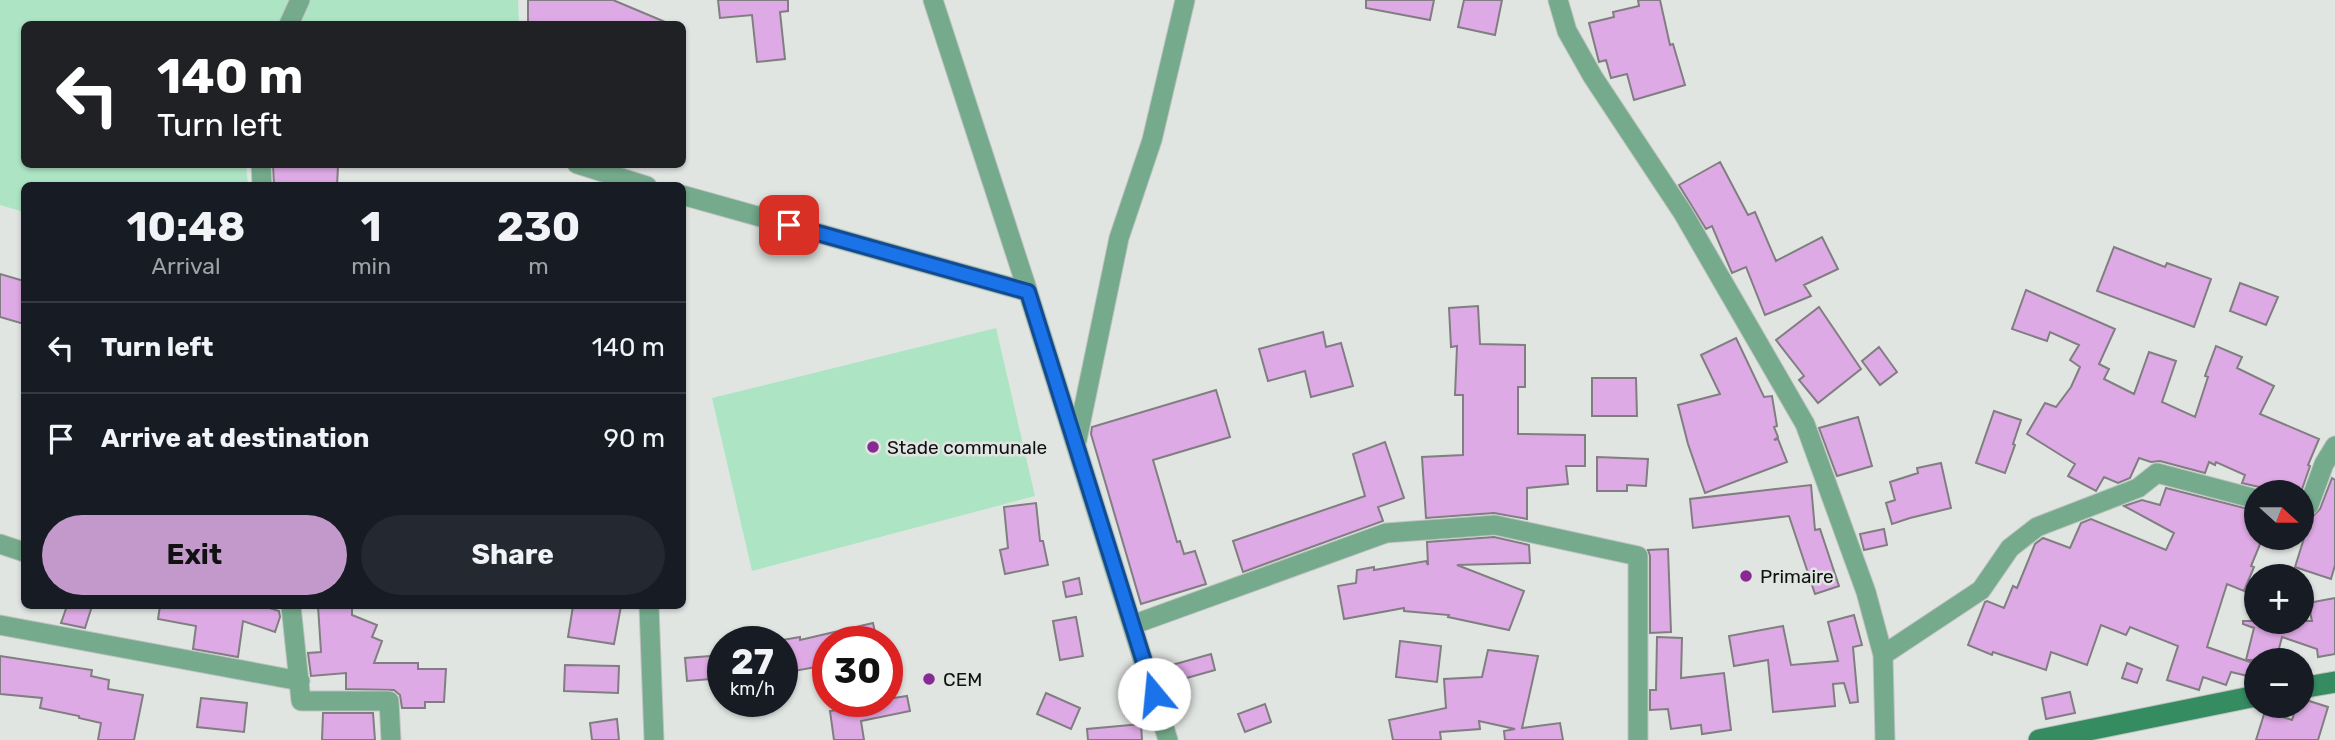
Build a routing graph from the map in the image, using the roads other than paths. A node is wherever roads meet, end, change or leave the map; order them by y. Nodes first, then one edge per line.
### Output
1 (300, 0) edge
2 (933, 0) edge
3 (1185, 0) edge
4 (1558, 0) edge
5 (290, 21) edge
6 (589, 168) edge
7 (632, 182) edge
8 (686, 196) edge
9 (1028, 292) junction
10 (1076, 444) junction
11 (2335, 446) edge
12 (2314, 492) edge
13 (2244, 496) edge
14 (0, 544) edge
15 (21, 551) edge
16 (291, 609) edge
17 (649, 609) edge
18 (0, 625) edge
19 (1132, 625) junction
20 (1883, 655) junction
21 (300, 681) junction
22 (2335, 682) edge
23 (2314, 686) edge
24 (2244, 698) edge
25 (391, 740) edge
26 (654, 740) edge
27 (1168, 740) edge
28 (1639, 740) edge
29 (1885, 740) edge
30 (2039, 740) edge

1 - 5 street
2 - 9 street
3 - 10 street
4 - 20 street
6 - 7 street
8 - 9 street
9 - 10 street
10 - 19 street
11 - 12 street
13 - 20 street
14 - 15 street
16 - 21 street
17 - 26 street
18 - 21 street
19 - 27 street
19 - 28 street
20 - 29 street
21 - 25 street
22 - 23 main road
24 - 30 main road

